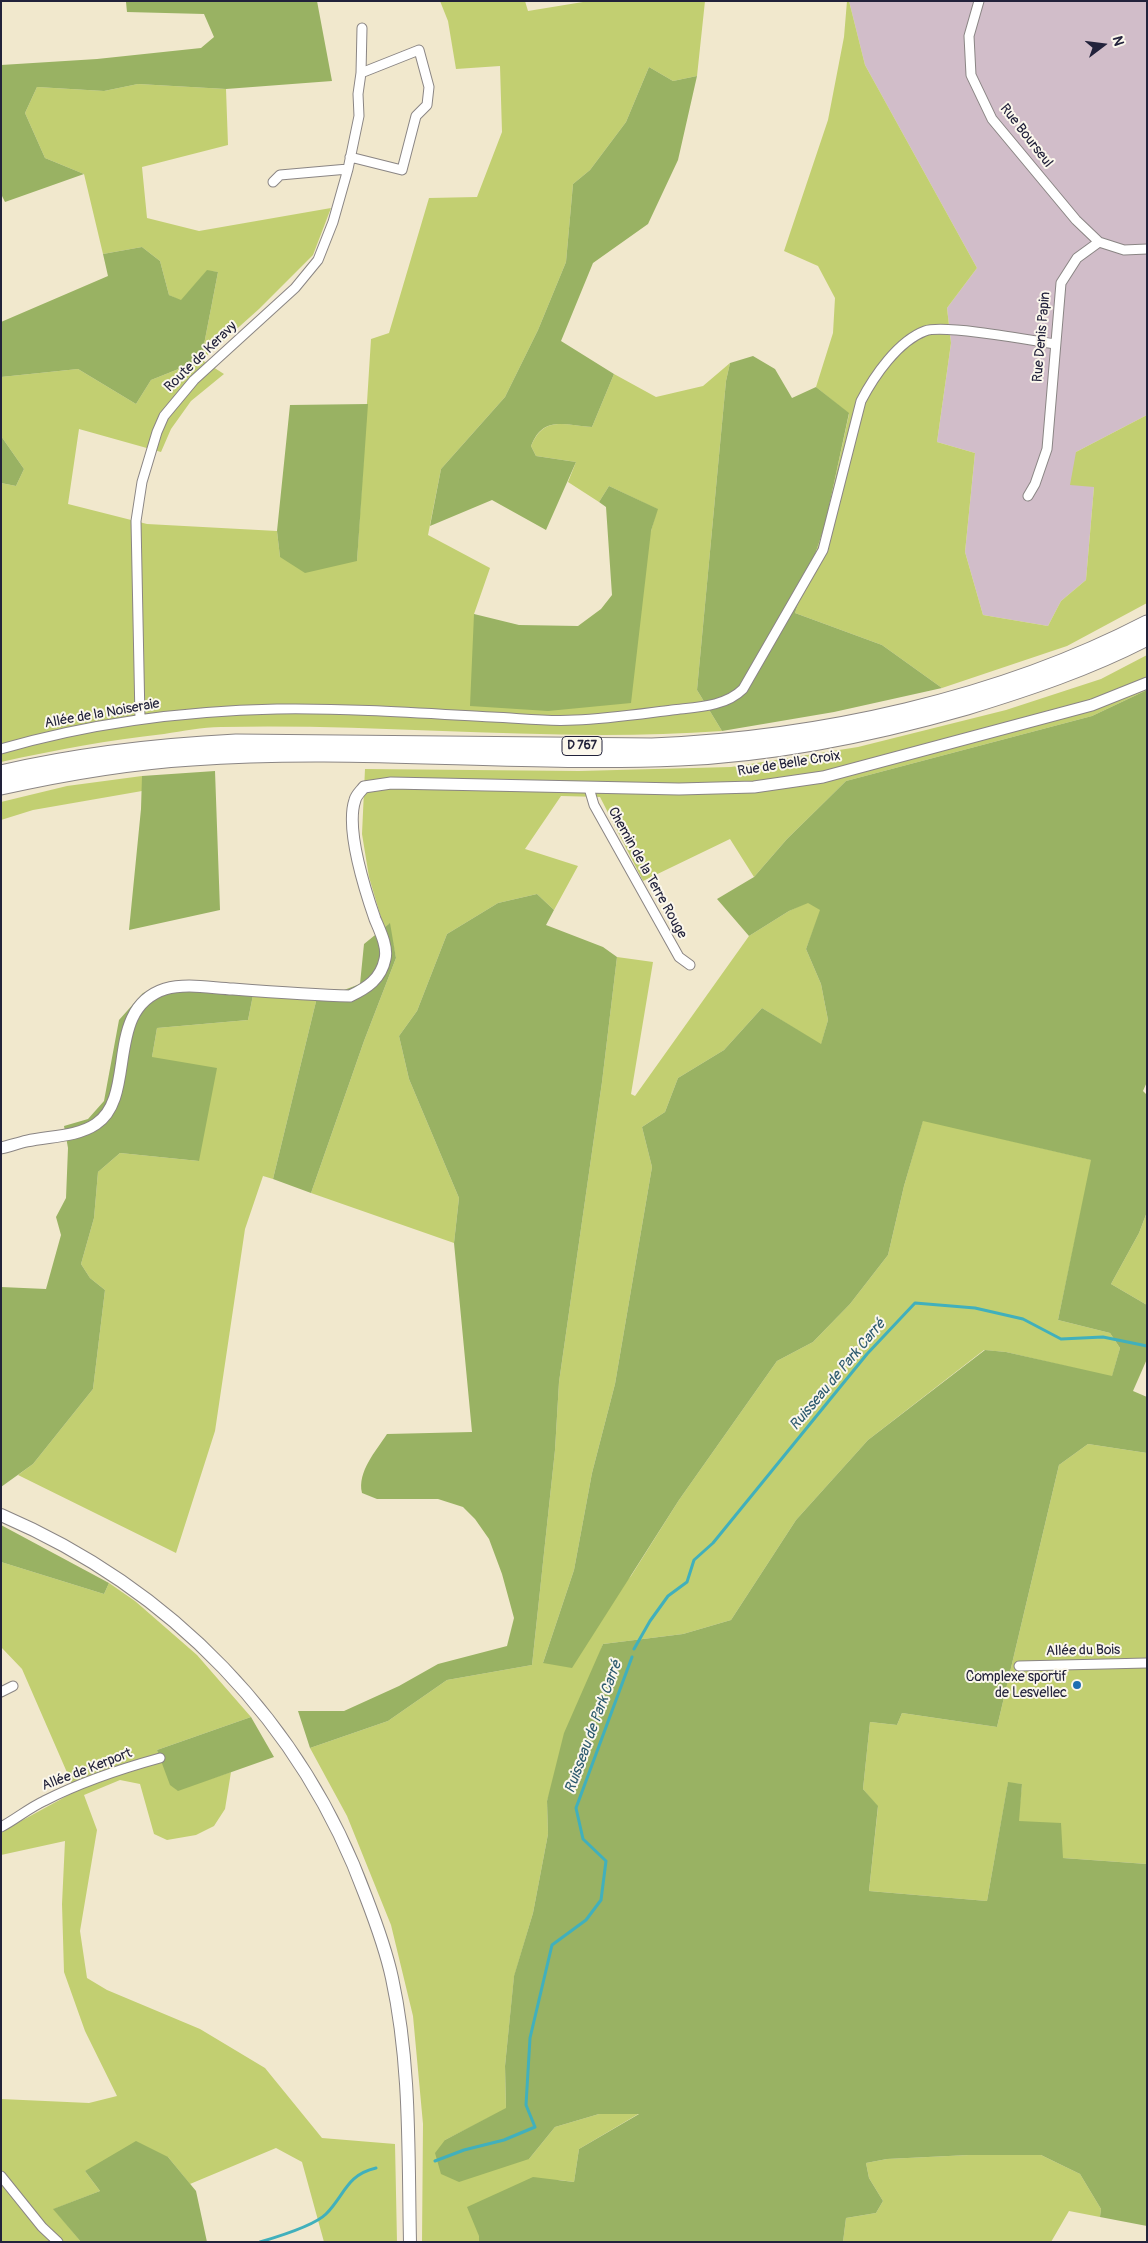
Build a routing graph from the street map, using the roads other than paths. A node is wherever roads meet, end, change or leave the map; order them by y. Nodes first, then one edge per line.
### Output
1 (979, 1) edge
2 (362, 28) dead end
3 (361, 73) junction
4 (350, 158) junction
5 (348, 169) junction
6 (273, 182) dead end
7 (1098, 242) junction
8 (1147, 250) edge
9 (1055, 344) junction
10 (1028, 496) dead end
11 (1147, 622) edge
12 (1147, 638) edge
13 (1147, 683) edge
14 (140, 719) junction
15 (1, 749) edge
16 (1, 773) edge
17 (1, 787) edge
18 (589, 788) junction
19 (690, 965) dead end
20 (1, 1148) edge
21 (1, 1515) edge
22 (1147, 1663) edge
23 (1019, 1666) dead end
24 (13, 1686) dead end
25 (1, 1692) edge
26 (160, 1758) dead end
27 (1, 1827) edge
28 (1, 2176) edge
29 (58, 2242) edge
30 (410, 2242) edge

1 - 7 street, Rue Bourseul
2 - 3 street, Route de Keravy
3 - 4 street, Route de Keravy
3 - 4 street
4 - 5 street, Route de Keravy
5 - 6 street
5 - 14 street, Route de Keravy
7 - 8 street
7 - 9 street, Rue Denis Papin
9 - 10 street, Rue Denis Papin
9 - 14 street, Allée de la Noiseraie
11 - 16 highway, D 767
12 - 17 highway, D 767
13 - 18 street, Rue de Belle Croix
14 - 15 street, Allée de la Noiseraie
18 - 19 street, Chemin de la Terre Rouge
18 - 20 street, Rue de Belle Croix
21 - 30 main road
22 - 23 street, Allée du Bois
24 - 25 street
26 - 27 street, Allée de Kerport
28 - 29 street

